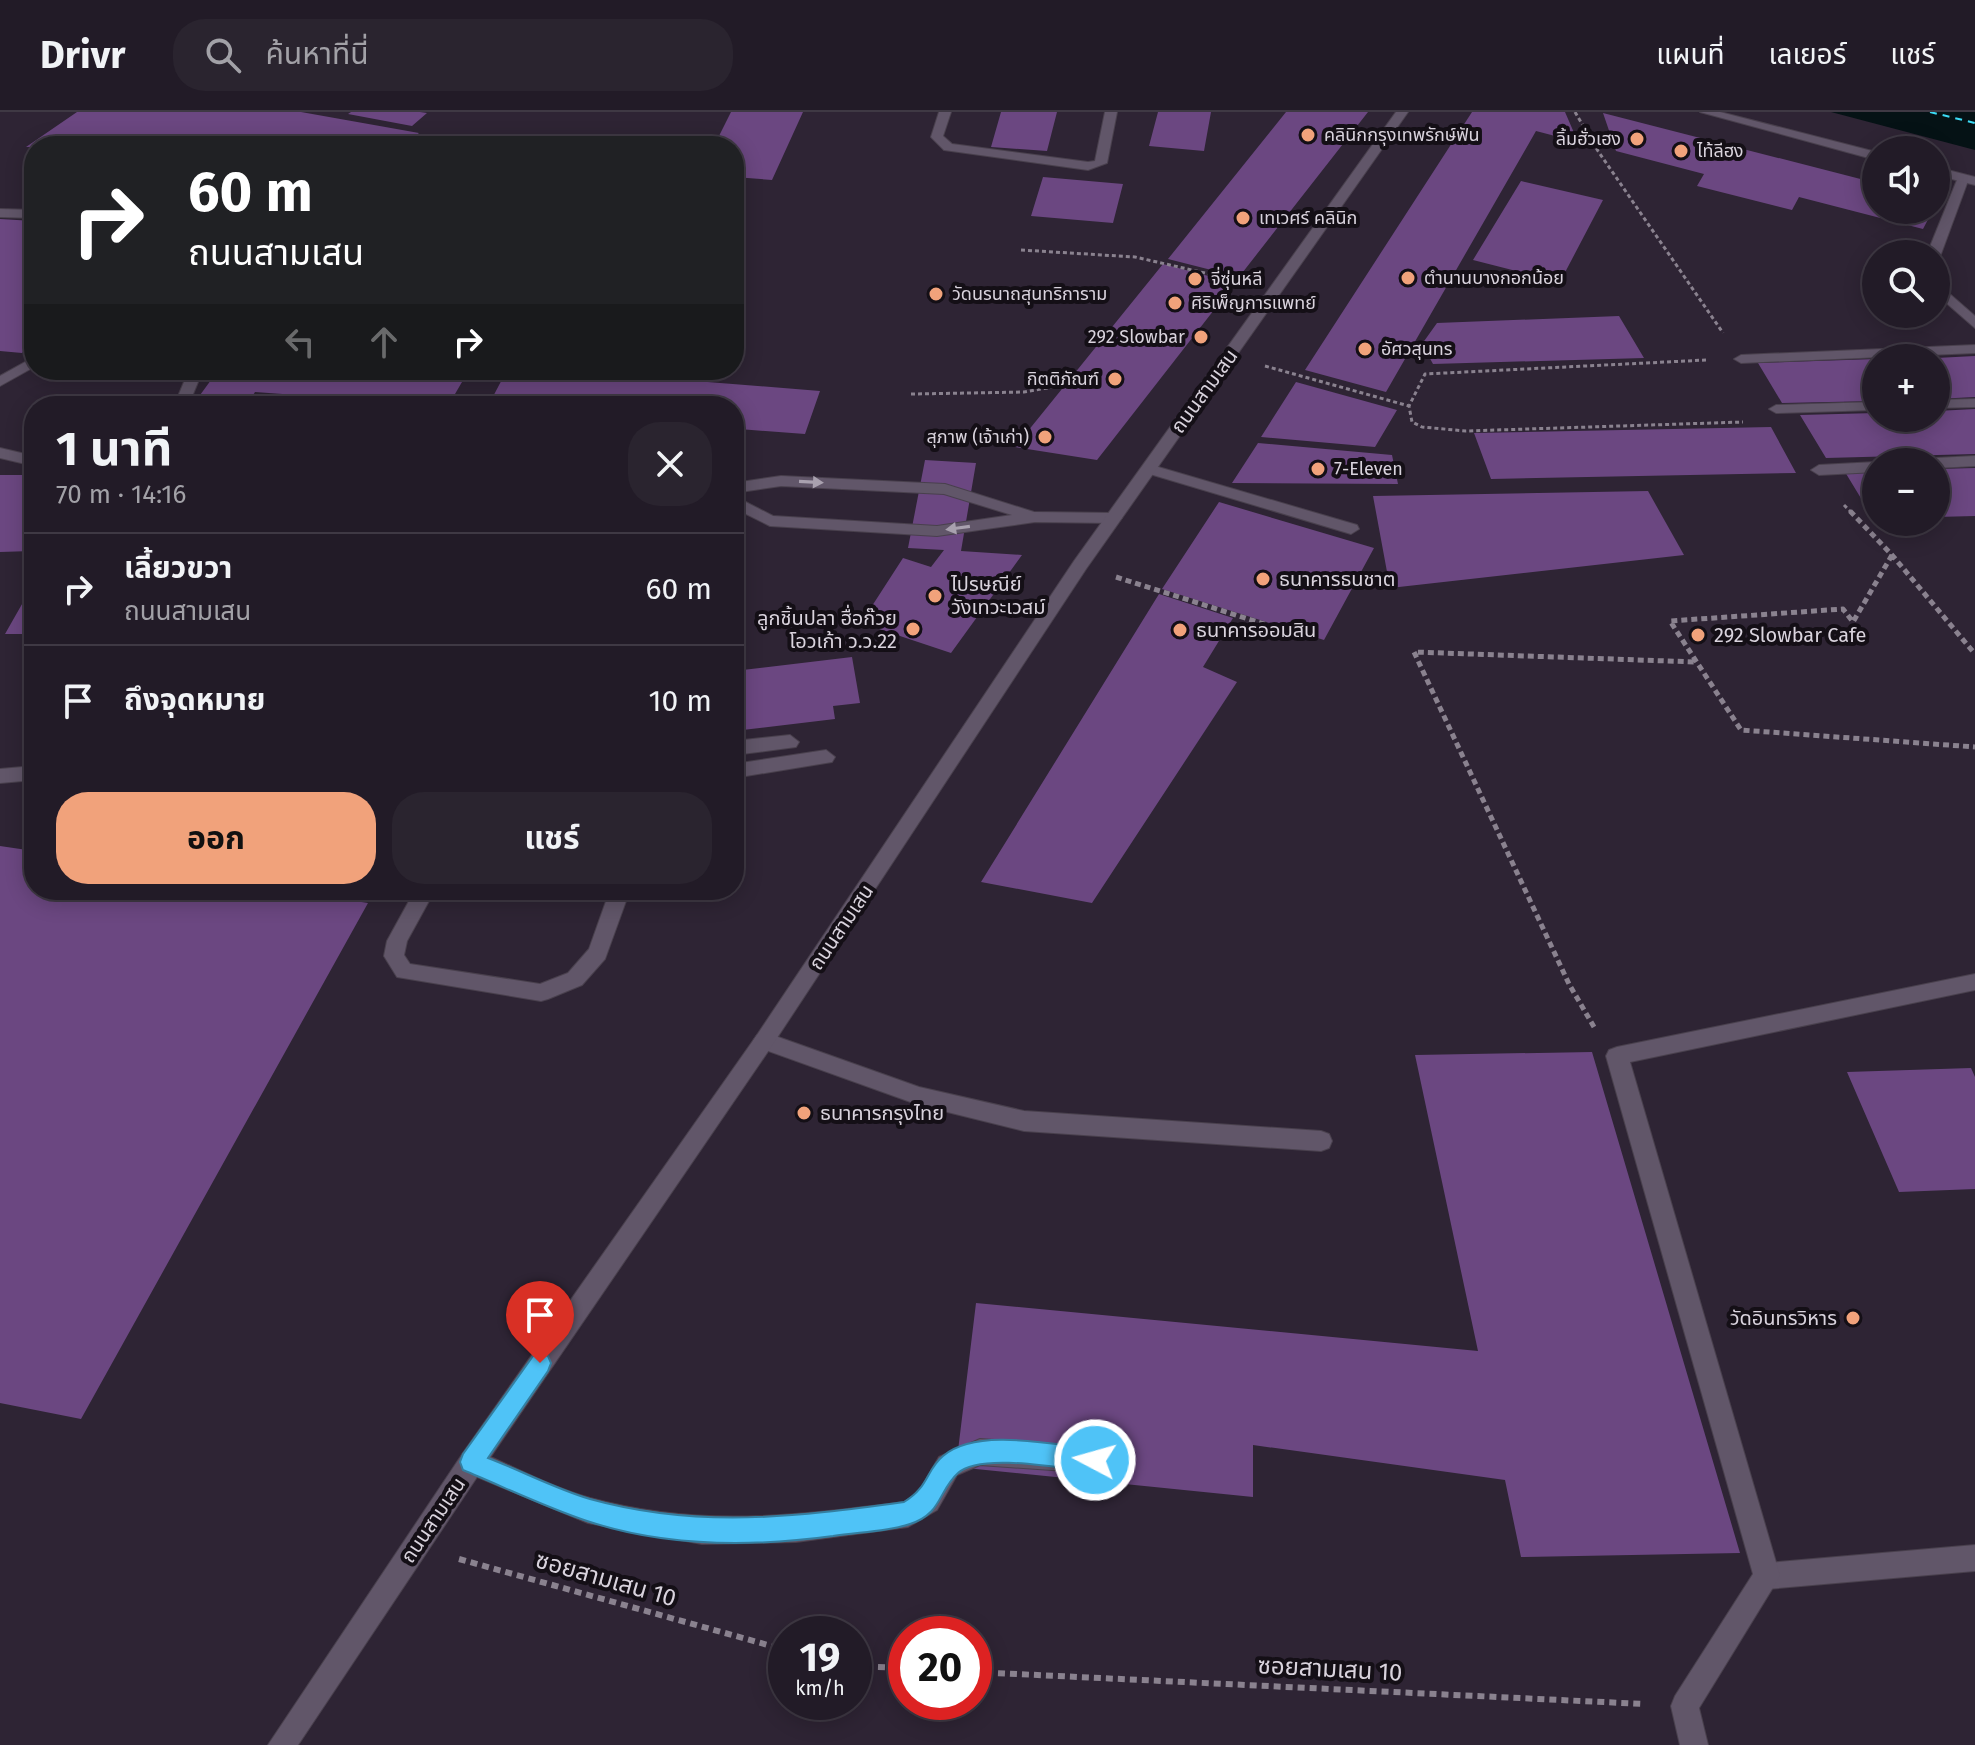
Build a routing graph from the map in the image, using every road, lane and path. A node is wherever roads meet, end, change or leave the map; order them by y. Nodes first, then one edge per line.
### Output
1 (945, 112) edge
2 (1111, 112) edge
3 (1402, 112) edge
4 (1706, 112) edge
5 (1862, 152) edge
6 (1969, 179) edge
7 (0, 213) edge
8 (24, 214) edge
9 (1941, 240) edge
10 (1021, 250) dead end
11 (1276, 290) junction
12 (1950, 300) edge
13 (1975, 324) edge
14 (1975, 349) edge
15 (1229, 357) junction
16 (1741, 359) joint
17 (24, 367) edge
18 (0, 382) edge
19 (1065, 385) dead end
20 (911, 394) dead end
21 (1975, 403) edge
22 (1950, 404) edge
23 (1409, 406) junction
24 (1862, 406) edge
25 (1776, 409) dead end
26 (1753, 422) dead end
27 (0, 453) edge
28 (24, 459) edge
29 (1975, 461) edge
30 (1950, 462) edge
31 (1862, 468) edge
32 (1148, 469) junction
33 (1819, 470) dead end
34 (744, 487) edge
35 (744, 507) edge
36 (1035, 517) junction
37 (1114, 518) junction
38 (1351, 529) dead end
39 (1892, 555) dead end
40 (1080, 565) junction
41 (1280, 629) dead end
42 (1696, 662) junction
43 (790, 742) dead end
44 (744, 747) edge
45 (1975, 747) edge
46 (826, 757) dead end
47 (744, 769) edge
48 (24, 774) edge
49 (0, 776) edge
50 (420, 900) edge
51 (617, 900) edge
52 (1975, 982) edge
53 (764, 1041) junction
54 (1617, 1056) junction
55 (1321, 1141) dead end
56 (1095, 1460) dead end
57 (472, 1462) junction
58 (415, 1547) junction
59 (1975, 1558) edge
60 (1767, 1576) junction
61 (768, 1645) edge
62 (992, 1673) edge
63 (1685, 1706) junction
64 (282, 1745) edge
65 (1694, 1745) edge

1 - 2 main road
3 - 11 main road, ถนนสามเสน
4 - 5 main road
6 - 9 main road
7 - 8 main road
10 - 11 path
11 - 15 main road, ถนนสามเสน
12 - 13 main road
14 - 16 main road
15 - 23 path
15 - 32 main road, ถนนสามเสน
16 - 23 path
17 - 18 main road
19 - 20 path
21 - 22 main road
23 - 26 path
24 - 25 main road
27 - 28 main road
29 - 30 main road
31 - 33 main road
32 - 37 main road, ถนนสามเสน
32 - 38 main road
34 -> 36 main road
36 -> 35 main road
36 - 37 main road
37 - 40 main road, ถนนสามเสน
39 - 42 path
40 - 41 path
40 - 53 main road, ถนนสามเสน
42 - 45 path
42 - 54 path
43 - 44 main road
46 - 47 main road
48 - 49 main road
50 - 51 main road
52 - 54 main road
53 - 55 main road
53 - 57 main road, ถนนสามเสน
54 - 60 main road
56 - 57 main road
57 - 58 main road, ถนนสามเสน
58 - 61 path, ซอยสามเสน 10
58 - 64 main road, ถนนสามเสน
59 - 60 main road
60 - 63 main road
62 - 63 path, ซอยสามเสน 10
63 - 65 main road

